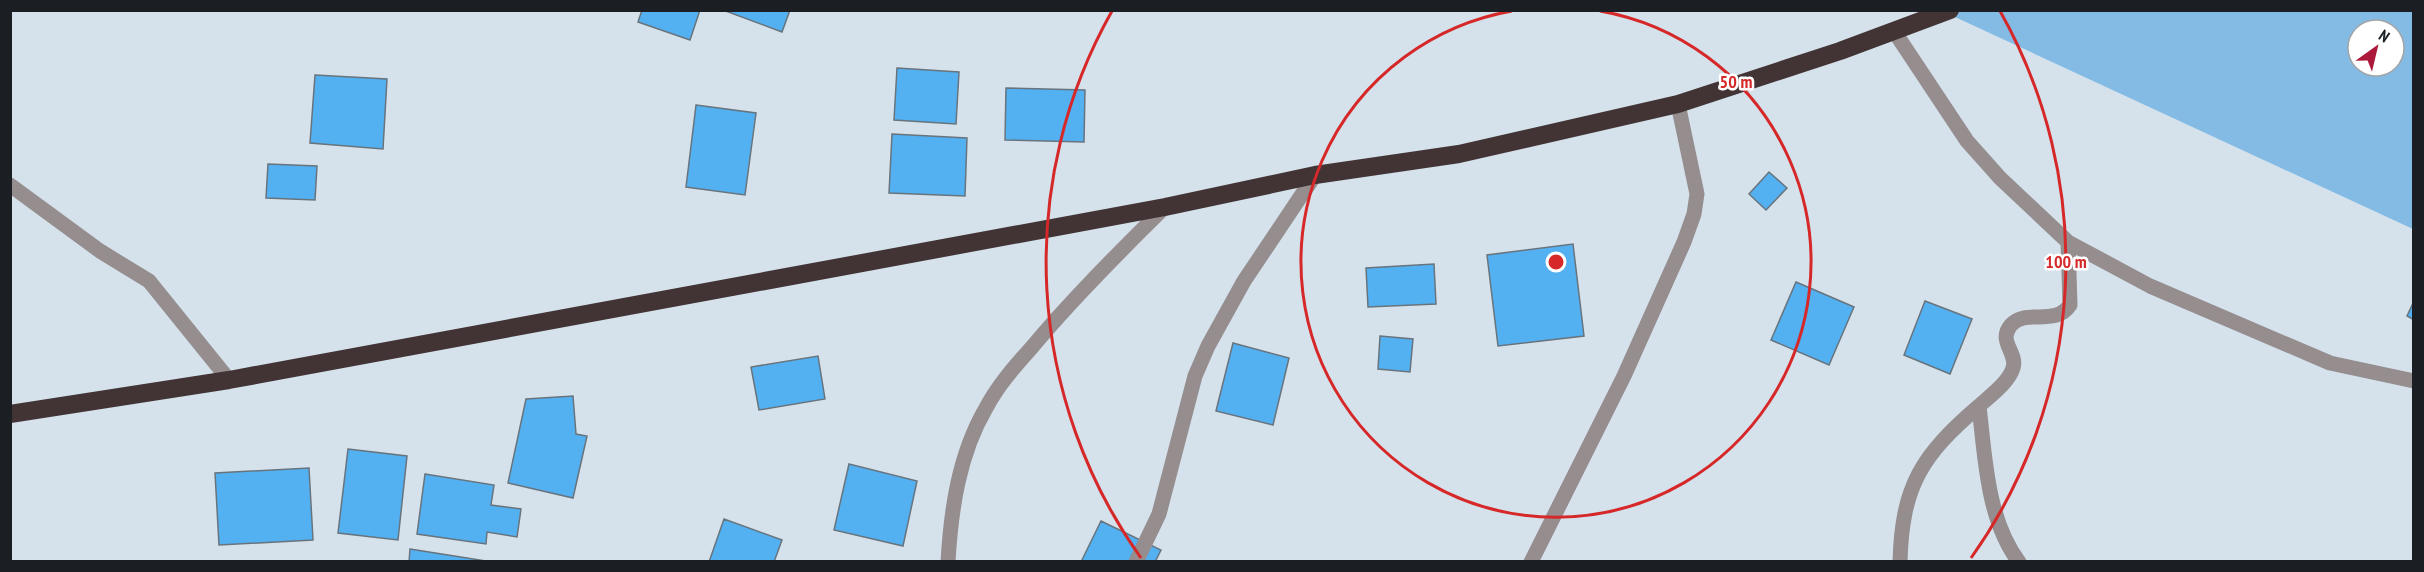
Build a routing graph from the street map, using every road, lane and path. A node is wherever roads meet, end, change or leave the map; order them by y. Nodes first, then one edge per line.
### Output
1 (1950, 10) edge
2 (1894, 32) junction
3 (1678, 104) junction
4 (1315, 175) junction
5 (10, 185) edge
6 (1165, 207) junction
7 (2068, 242) junction
8 (229, 380) junction
9 (2414, 381) edge
10 (1979, 406) junction
11 (10, 414) edge
12 (948, 561) edge
13 (1136, 561) edge
14 (1531, 561) edge
15 (1900, 561) edge
16 (2019, 561) edge

1 - 2 highway
2 - 3 highway
2 - 7 street
3 - 4 highway
3 - 14 street
4 - 6 highway
4 - 13 street
5 - 8 street
6 - 8 highway
6 - 12 street
7 - 9 street
7 - 10 street
8 - 11 highway
10 - 15 street
10 - 16 street

